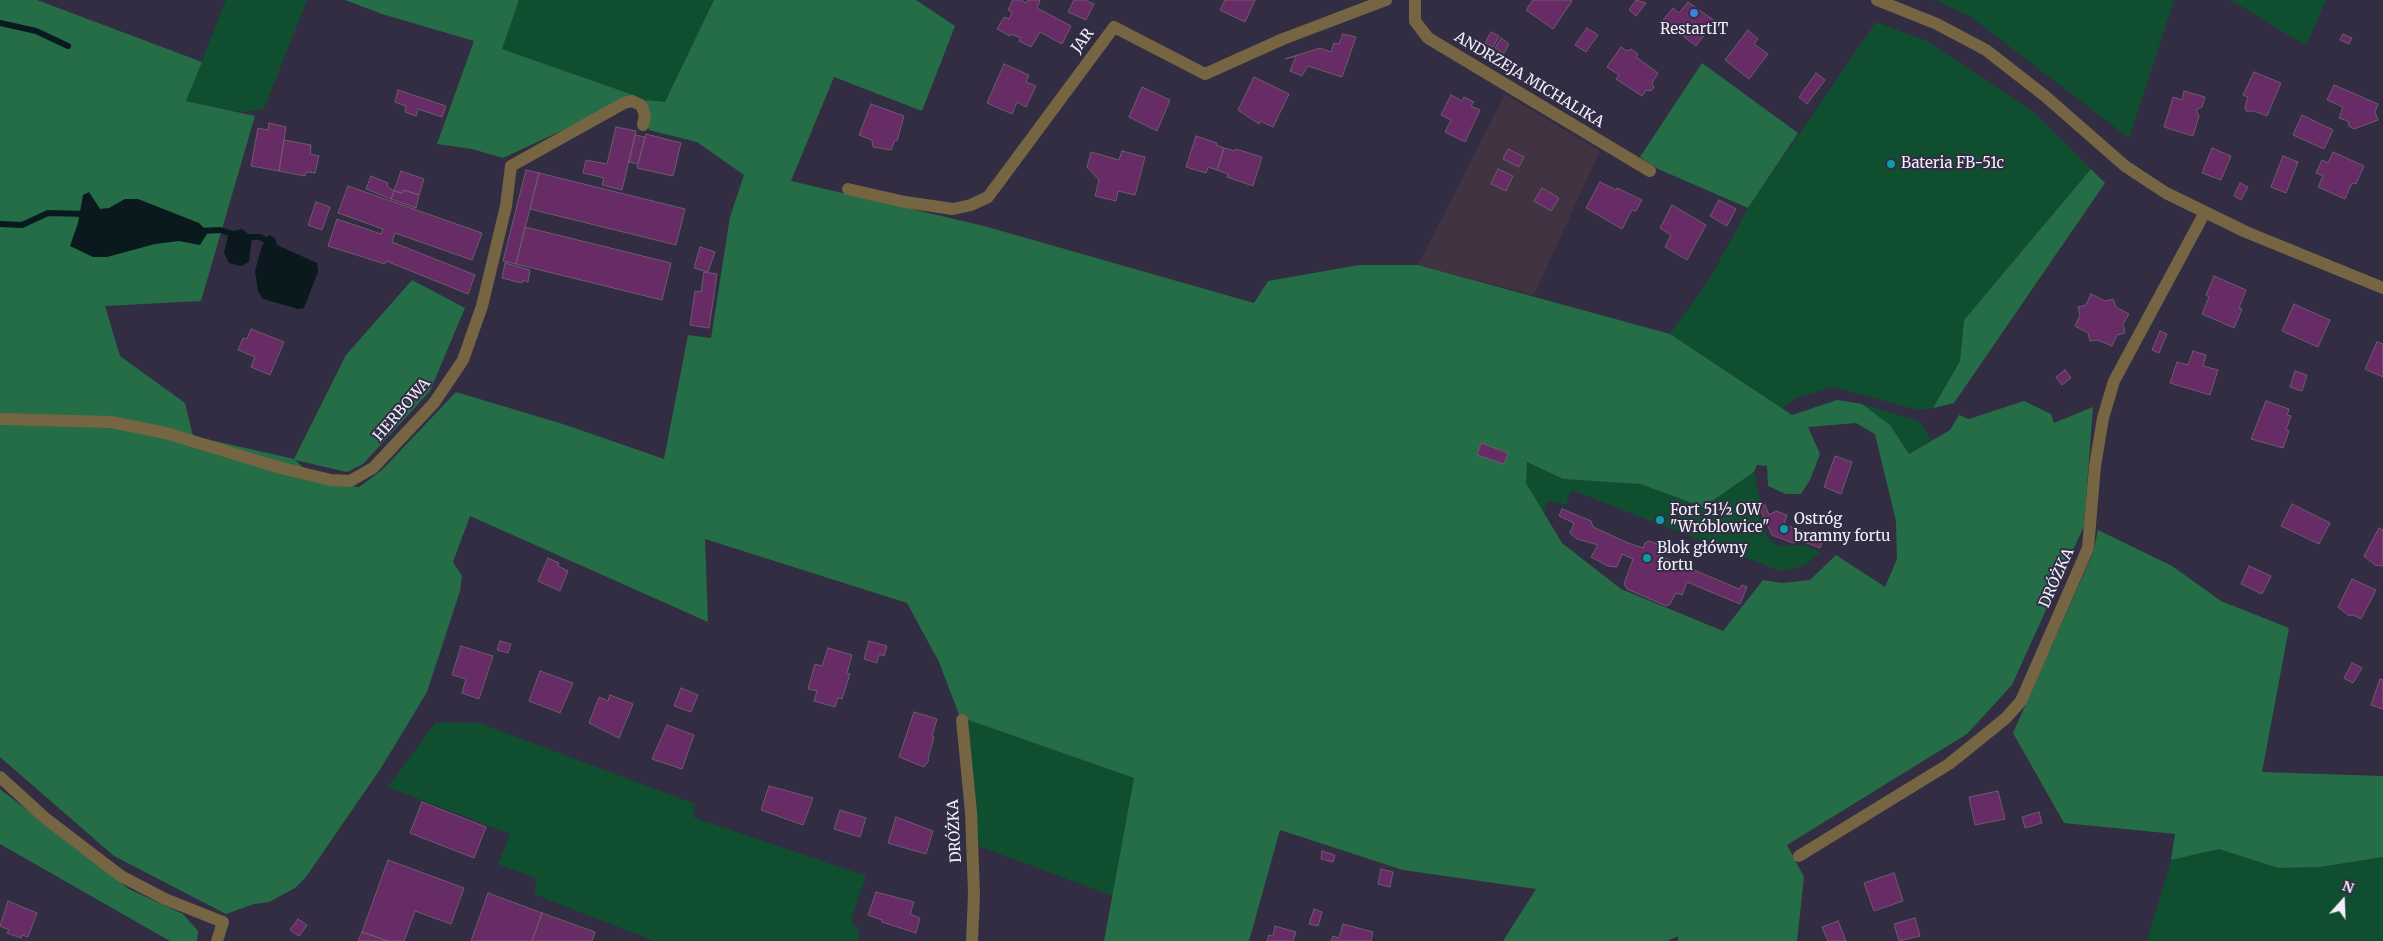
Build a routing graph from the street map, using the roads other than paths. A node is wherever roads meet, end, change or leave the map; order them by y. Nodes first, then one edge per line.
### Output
1 (1386, 0) edge
2 (1415, 0) edge
3 (1877, 0) edge
4 (643, 125) dead end
5 (1650, 171) dead end
6 (848, 189) dead end
7 (2204, 214) junction
8 (2383, 288) edge
9 (0, 419) edge
10 (962, 720) dead end
11 (0, 777) edge
12 (1800, 856) dead end
13 (217, 941) edge
14 (972, 941) edge

1 - 6 street, JAR
2 - 5 street, ANDRZEJA MICHALIKA
3 - 7 street
4 - 9 street, HERBOWA
7 - 8 street
7 - 12 street, DRÓŻKA
10 - 14 street, DRÓŻKA
11 - 13 street

